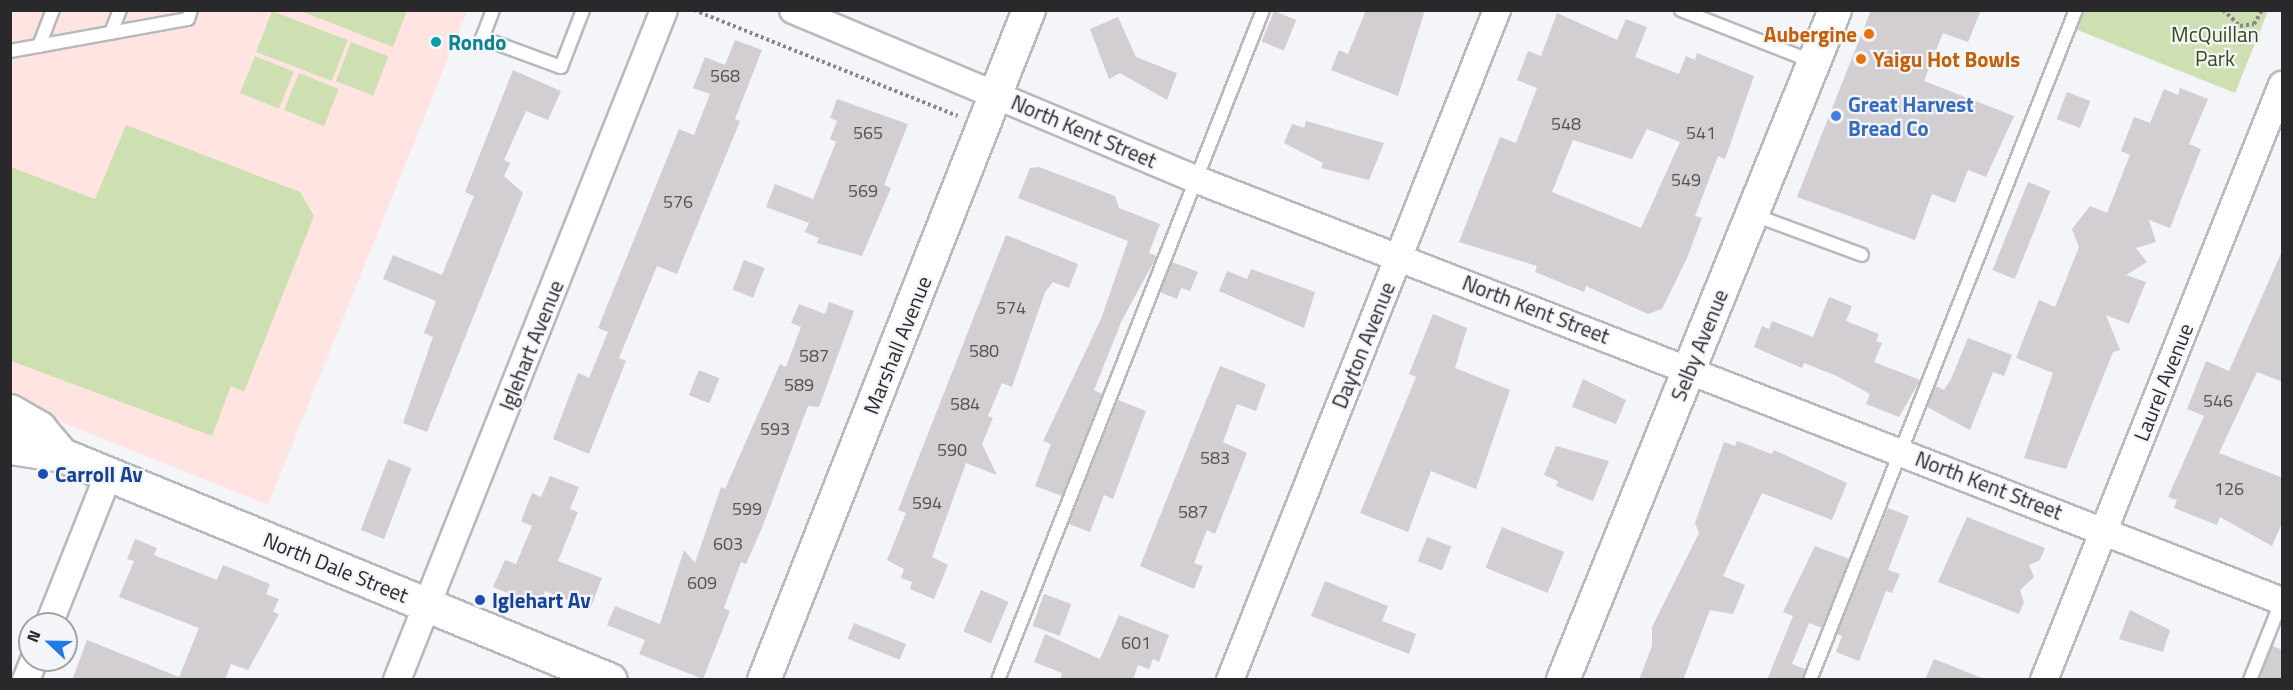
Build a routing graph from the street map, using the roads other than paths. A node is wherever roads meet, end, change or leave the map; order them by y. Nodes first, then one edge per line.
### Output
1 (53, 10) edge
2 (120, 10) edge
3 (191, 10) edge
4 (493, 10) edge
5 (583, 10) edge
6 (664, 10) edge
7 (793, 10) edge
8 (1029, 10) edge
9 (1263, 10) edge
10 (1497, 10) edge
11 (1681, 10) edge
12 (1835, 10) edge
13 (2076, 10) edge
14 (111, 33) junction
15 (39, 46) junction
16 (10, 51) edge
17 (1814, 62) junction
18 (2283, 85) edge
19 (996, 94) junction
20 (1195, 179) junction
21 (1752, 214) junction
22 (1862, 255) dead end
23 (1398, 257) junction
24 (1690, 368) junction
25 (10, 411) edge
26 (1901, 452) junction
27 (13, 454) edge
28 (62, 455) junction
29 (108, 476) junction
30 (2104, 528) junction
31 (2282, 600) edge
32 (428, 604) junction
33 (54, 612) edge
34 (576, 673) edge
35 (397, 680) edge
36 (610, 680) edge
37 (764, 680) edge
38 (998, 680) edge
39 (1230, 680) edge
40 (1563, 680) edge
41 (1810, 680) edge
42 (2044, 680) edge
43 (2250, 680) edge

1 - 15 lane
2 - 14 lane
3 - 14 lane
4 - 5 lane
6 - 32 street, Iglehart Avenue
7 - 19 street, North Kent Street
8 - 19 street, Marshall Avenue
9 - 20 lane
10 - 23 street, Dayton Avenue
11 - 17 lane
12 - 17 street, Selby Avenue
13 - 26 lane
14 - 15 lane
15 - 16 lane
17 - 21 street, Selby Avenue
18 - 30 street, Laurel Avenue
19 - 20 street, North Kent Street
19 - 37 street, Marshall Avenue
20 - 23 street, North Kent Street
20 - 38 lane
21 - 22 lane
21 - 24 street, Selby Avenue
23 - 24 street, North Kent Street
23 - 39 street, Dayton Avenue
24 - 26 street, North Kent Street
24 - 40 street, Selby Avenue
25 - 28 main road, North Dale Street
26 - 30 street, North Kent Street
26 - 41 lane
27 - 28 main road, North Dale Street
28 - 29 main road, North Dale Street
29 - 32 main road, North Dale Street
29 - 33 street
30 - 31 street, North Kent Street
30 - 42 street, Laurel Avenue
31 - 43 lane
32 - 34 main road, North Dale Street
32 - 35 street, Iglehart Avenue
34 - 36 main road, North Dale Street

